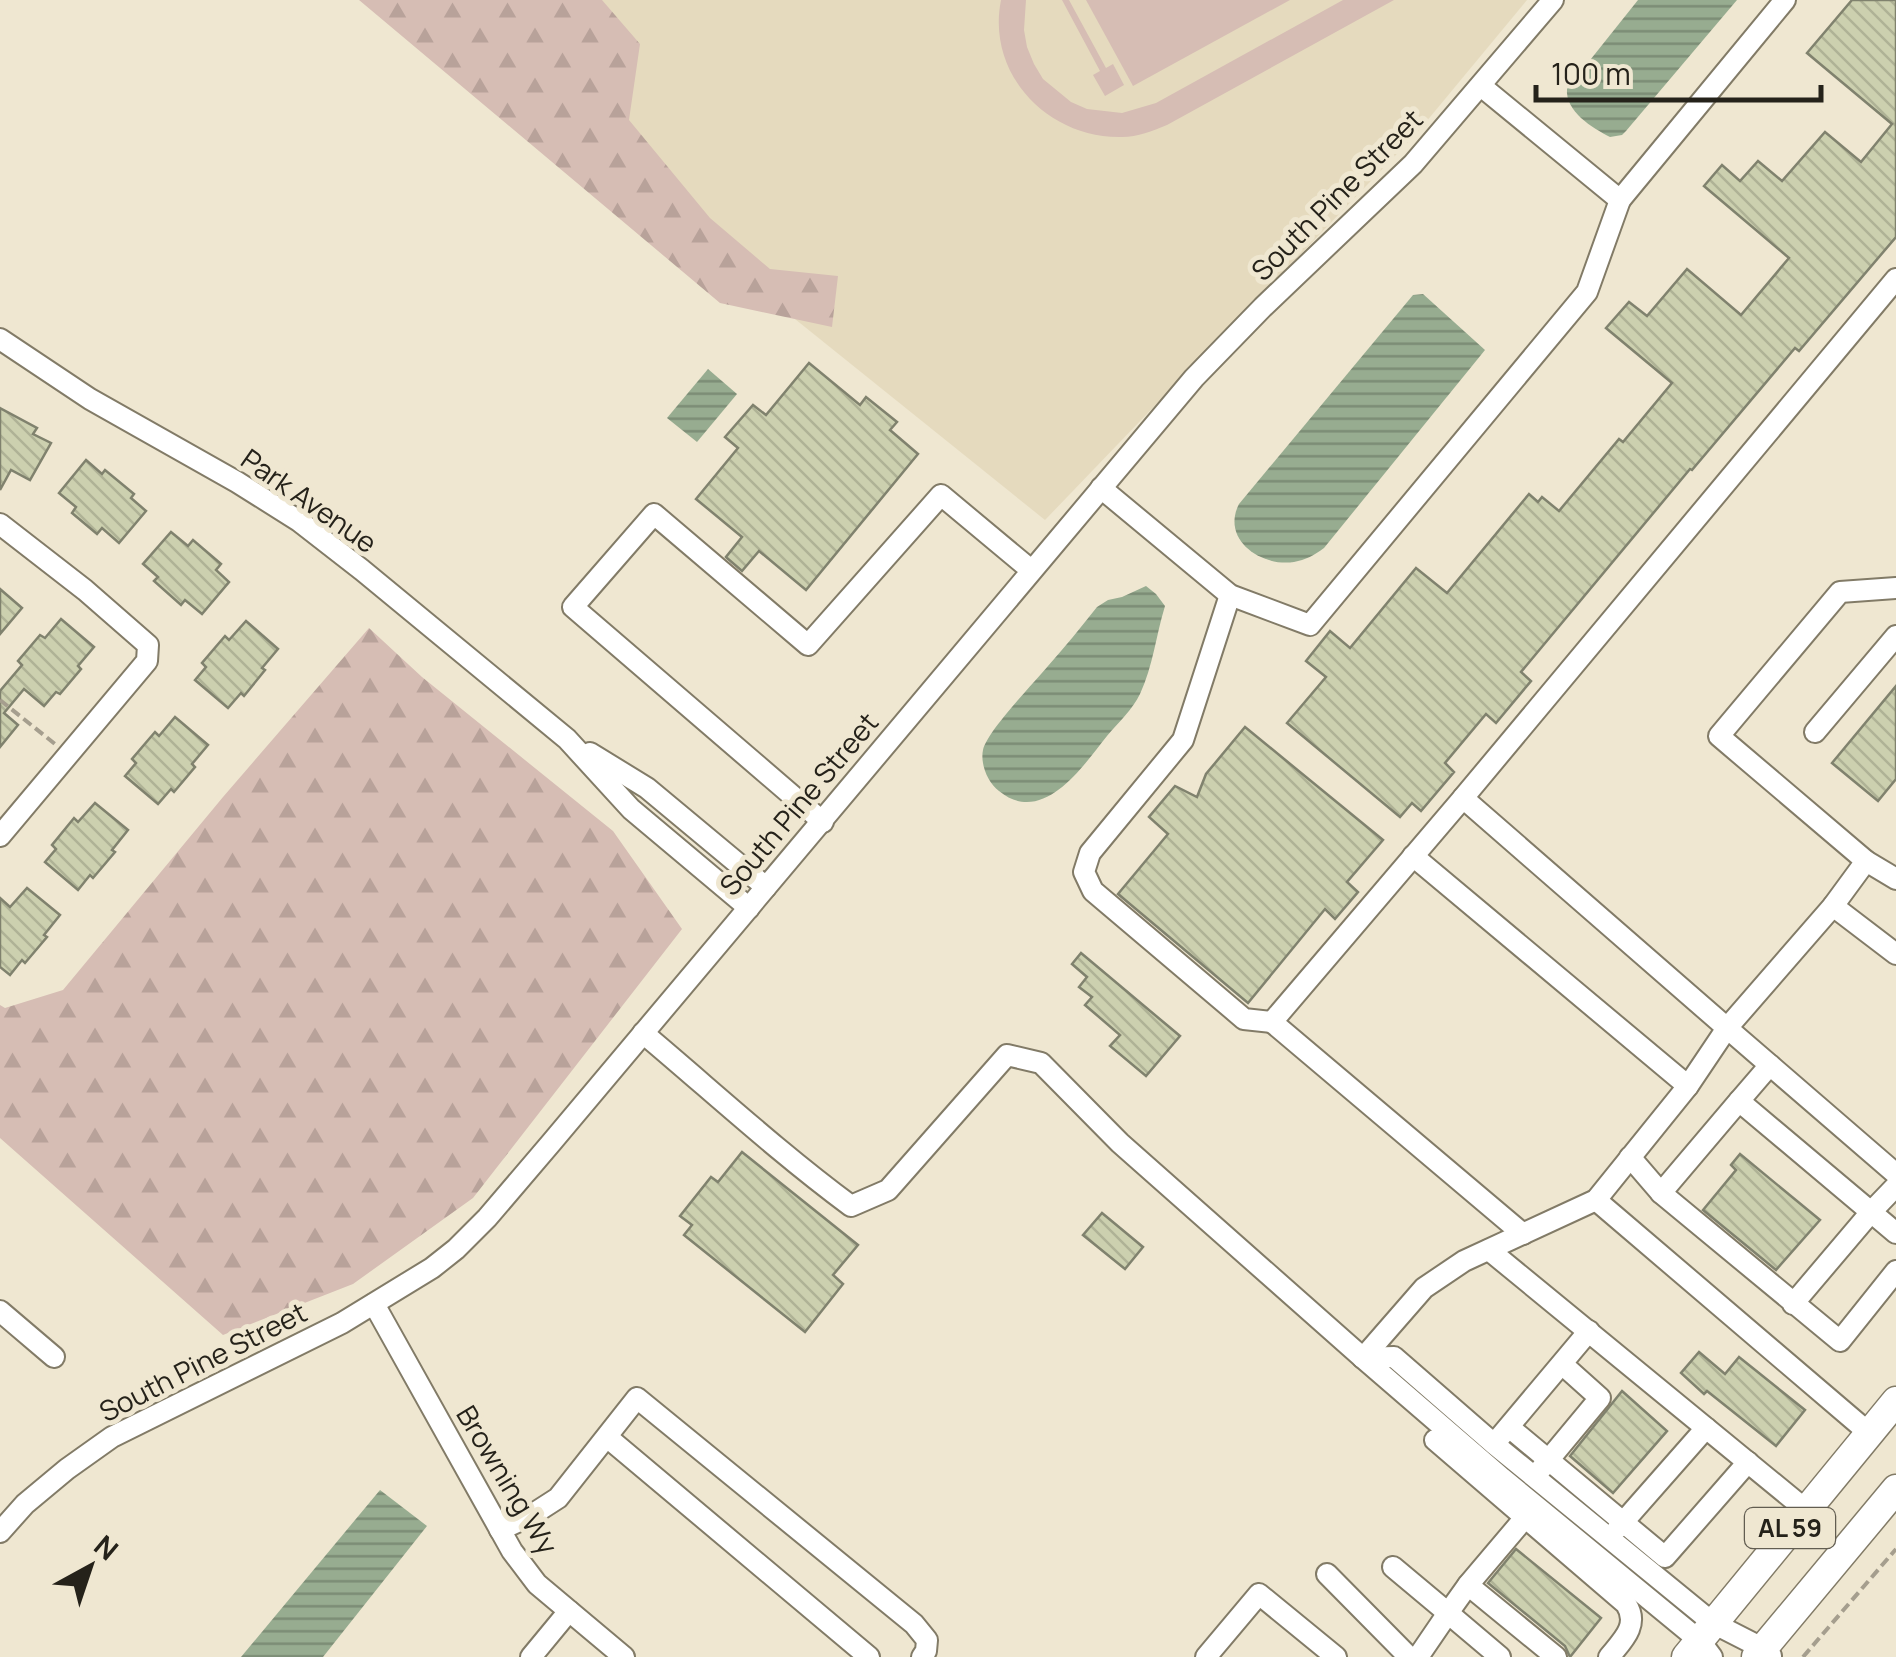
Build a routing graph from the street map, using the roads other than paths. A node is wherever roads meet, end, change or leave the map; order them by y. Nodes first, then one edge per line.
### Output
1 (1553, 0) edge
2 (1785, 0) edge
3 (1481, 86) junction
4 (1620, 200) junction
5 (1896, 278) edge
6 (0, 339) edge
7 (1101, 488) junction
8 (0, 524) edge
9 (1031, 570) junction
10 (1896, 588) edge
11 (1230, 595) junction
12 (1896, 636) edge
13 (1815, 732) dead end
14 (567, 739) junction
15 (1463, 798) junction
16 (822, 822) junction
17 (0, 836) edge
18 (1414, 856) junction
19 (1866, 861) junction
20 (1896, 879) edge
21 (766, 887) junction
22 (1833, 906) junction
23 (749, 908) junction
24 (1896, 954) edge
25 (1272, 1022) junction
26 (1727, 1028) junction
27 (643, 1033) junction
28 (1770, 1065) junction
29 (1688, 1086) junction
30 (1739, 1101) junction
31 (1630, 1158) junction
32 (1896, 1174) edge
33 (1896, 1186) edge
34 (1662, 1193) junction
35 (1596, 1200) junction
36 (1871, 1212) junction
37 (1896, 1232) edge
38 (1523, 1234) junction
39 (1490, 1250) junction
40 (1896, 1271) edge
41 (374, 1304) junction
42 (1794, 1304) junction
43 (0, 1311) edge
44 (1589, 1331) junction
45 (54, 1357) dead end
46 (1363, 1358) junction
47 (1562, 1364) junction
48 (1896, 1401) edge
49 (1508, 1426) junction
50 (1706, 1428) junction
51 (1869, 1434) junction
52 (607, 1437) junction
53 (1436, 1440) dead end
54 (1488, 1452) junction
55 (1549, 1459) junction
56 (1748, 1462) junction
57 (1896, 1488) edge
58 (1529, 1498) junction
59 (1806, 1510) junction
60 (1624, 1521) junction
61 (500, 1530) junction
62 (0, 1532) edge
63 (1608, 1539) junction
64 (1393, 1567) dead end
65 (1328, 1574) dead end
66 (1468, 1585) junction
67 (570, 1611) junction
68 (1448, 1613) junction
69 (1703, 1644) edge
70 (1763, 1654) edge
71 (531, 1657) edge
72 (624, 1657) edge
73 (869, 1657) edge
74 (922, 1657) edge
75 (1206, 1657) edge
76 (1336, 1657) edge
77 (1409, 1657) edge
78 (1418, 1657) edge
79 (1500, 1657) edge
80 (1556, 1657) edge
81 (1609, 1657) edge

1 - 3 street, South Pine Street
2 - 4 street
3 - 4 street
3 - 7 street, South Pine Street
4 - 11 street
5 - 15 street
6 - 14 street, Park Avenue
7 - 9 street, South Pine Street
7 - 11 street
8 - 17 street
9 - 16 street, South Pine Street
9 - 16 street
10 - 19 street
11 - 25 street
12 - 13 street
14 - 21 street, Park Avenue
14 - 23 street, Park Avenue
15 - 18 street
15 - 26 street
16 - 21 street, South Pine Street
18 - 25 street
18 - 29 street
19 - 20 street
19 - 22 street
21 - 23 street, South Pine Street
22 - 24 street
22 - 26 street
23 - 27 street, South Pine Street
25 - 38 street
26 - 28 street
26 - 29 street
27 - 41 street, South Pine Street
27 - 46 street
28 - 30 street
28 - 32 street
29 - 31 street
30 - 34 street
30 - 36 street
31 - 34 street
31 - 35 street
33 - 36 street
34 - 42 street
35 - 38 street
35 - 51 street
36 - 37 street
36 - 42 street
38 - 39 street
39 - 44 street
39 - 46 street
40 - 42 street
41 - 61 street, Browning Wy
41 - 62 street, South Pine Street
43 - 45 street
44 - 47 street
44 - 50 street
46 - 54 street
47 - 49 street
47 - 55 street
48 - 51 main road, AL 59
49 - 54 street
49 - 55 street
50 - 56 street
50 - 60 street
51 - 59 main road, AL 59
52 - 61 street
52 - 73 street
52 - 74 street
53 - 58 street
54 - 58 street
55 - 58 street
55 - 60 street
56 - 59 street
56 - 60 street
57 - 70 main road, AL 59
58 - 63 street
58 - 66 street
58 - 69 street
58 - 81 street
59 - 69 main road, AL 59
60 - 63 street
61 - 67 street, Browning Wy
63 - 69 street
64 - 68 street
65 - 77 street
66 - 68 street
66 - 80 street
67 - 71 street
67 - 72 street, Browning Wy
68 - 78 street
68 - 79 street
69 - 70 street
75 - 76 street

